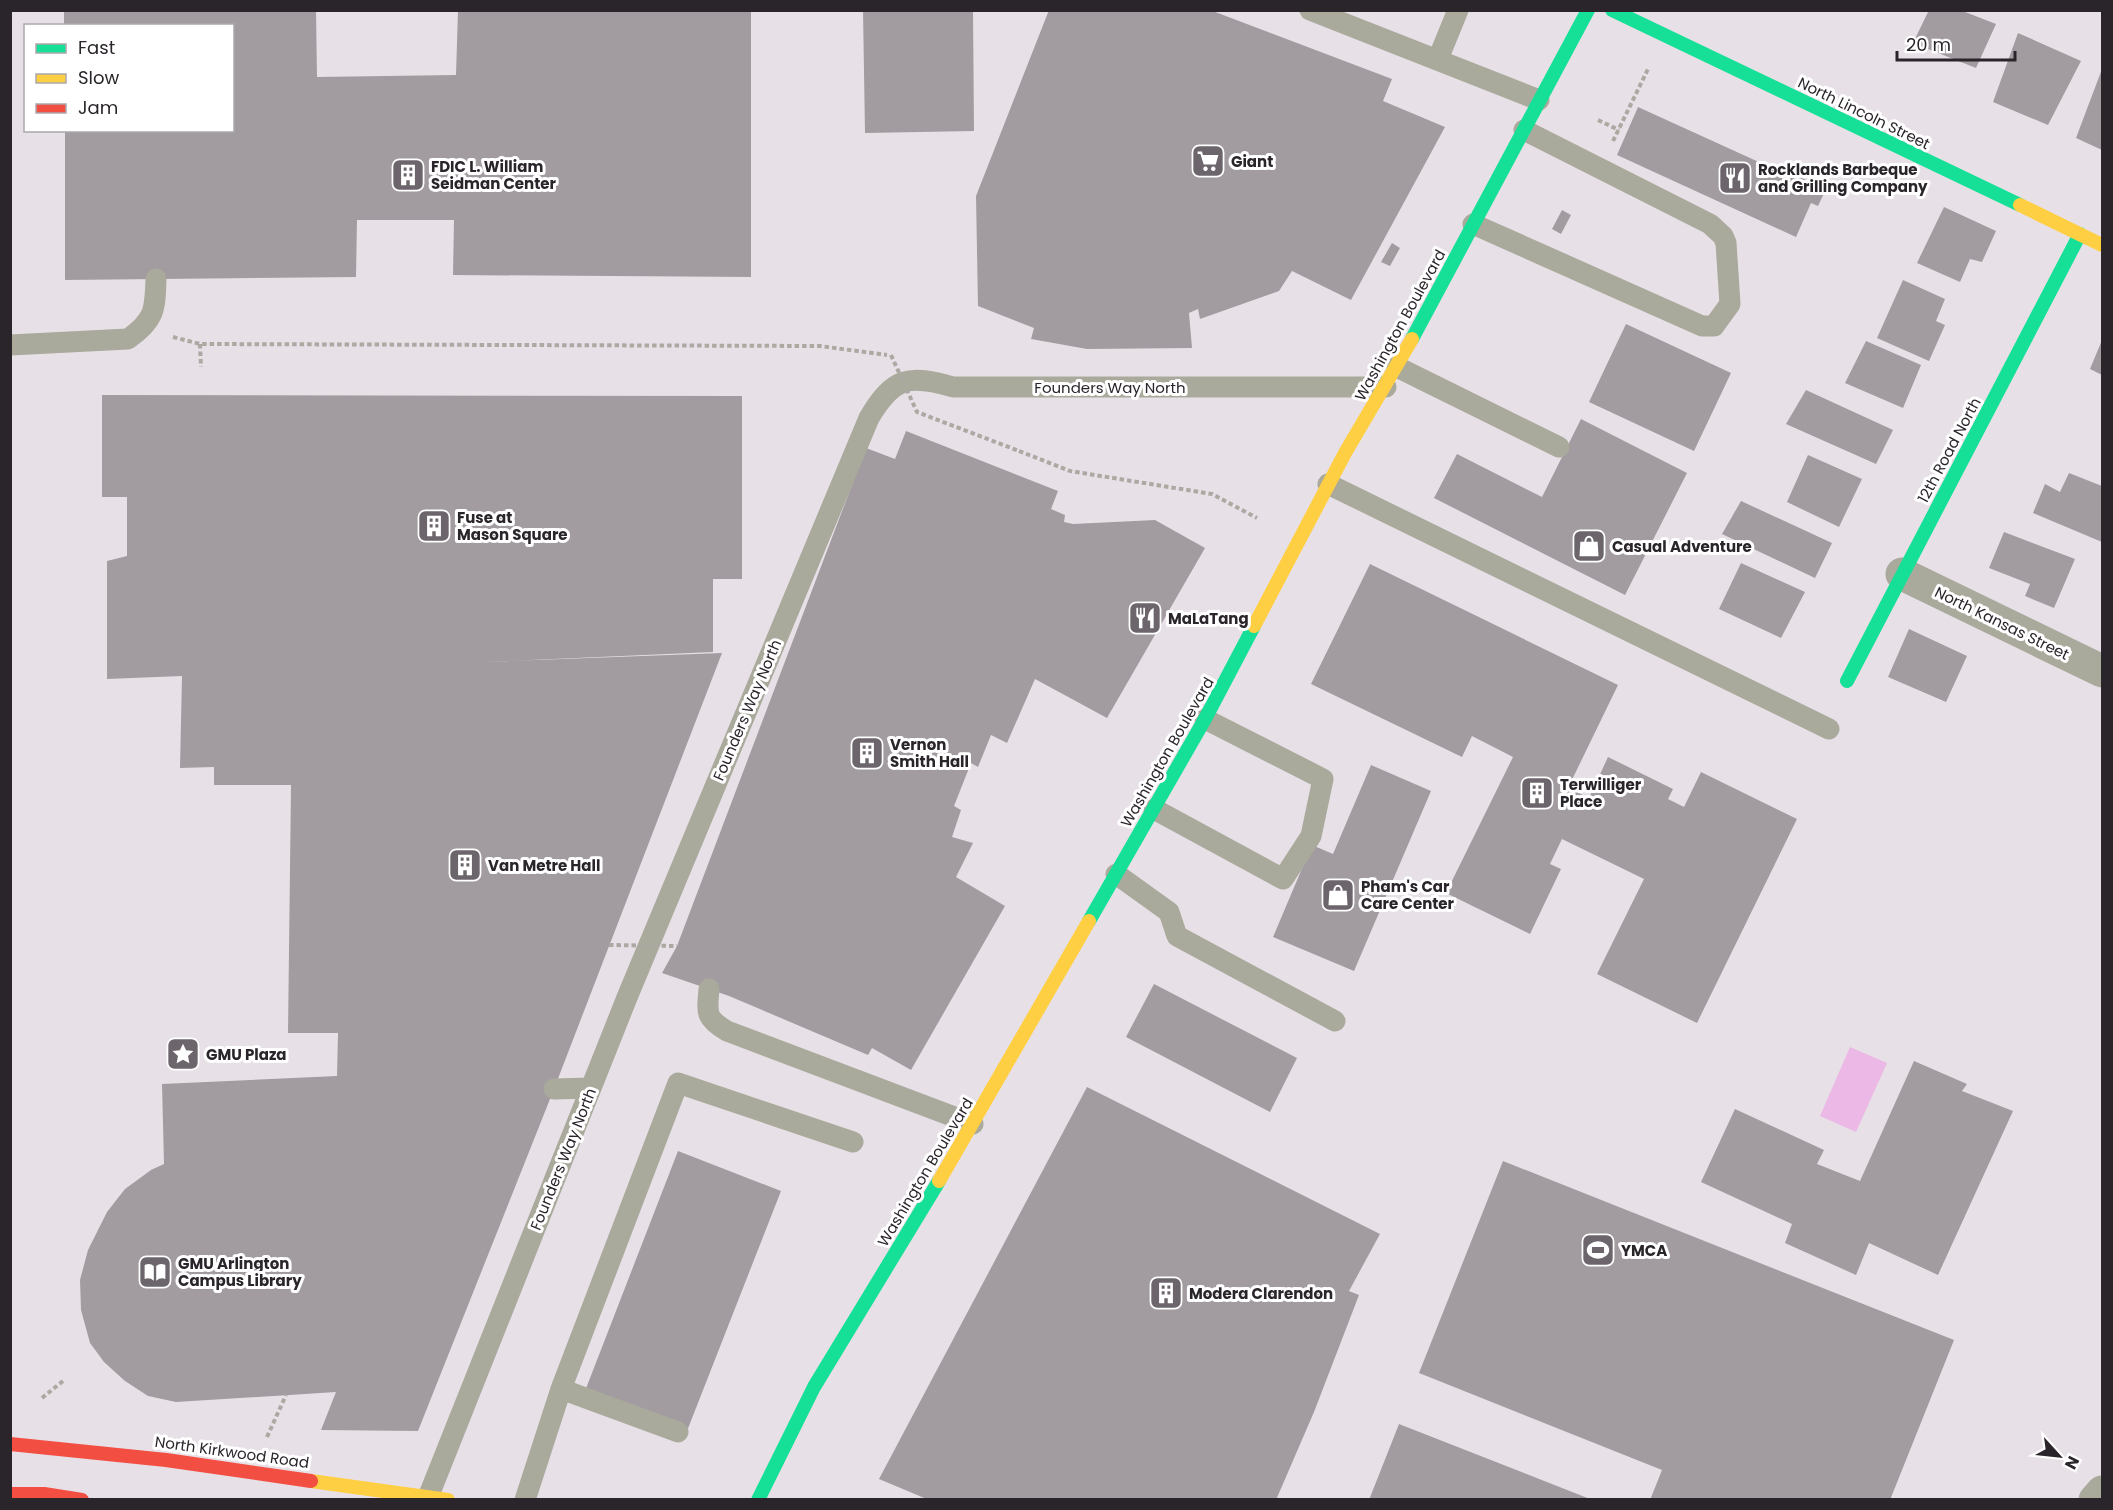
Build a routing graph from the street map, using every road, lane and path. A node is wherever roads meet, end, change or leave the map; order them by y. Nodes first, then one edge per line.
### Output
1 (1310, 10) edge
2 (1458, 10) edge
3 (1588, 10) edge
4 (1612, 10) edge
5 (1335, 15) edge
6 (1438, 59) junction
7 (1648, 69) dead end
8 (1539, 100) junction
9 (1598, 120) dead end
10 (1524, 130) junction
11 (1619, 130) junction
12 (1608, 150) dead end
13 (1473, 224) junction
14 (2080, 234) junction
15 (2103, 245) edge
16 (156, 279) dead end
17 (143, 328) junction
18 (200, 344) junction
19 (10, 345) edge
20 (201, 367) dead end
21 (1397, 367) junction
22 (1386, 387) junction
23 (1558, 447) dead end
24 (1328, 484) junction
25 (1257, 518) dead end
26 (1902, 574) junction
27 (2103, 671) edge
28 (1847, 681) dead end
29 (1205, 719) junction
30 (1829, 729) dead end
31 (1154, 809) junction
32 (1116, 874) junction
33 (609, 945) dead end
34 (677, 946) dead end
35 (709, 989) dead end
36 (1335, 1021) dead end
37 (591, 1088) junction
38 (554, 1089) dead end
39 (973, 1124) junction
40 (853, 1142) dead end
41 (63, 1381) dead end
42 (561, 1389) junction
43 (286, 1395) dead end
44 (42, 1398) dead end
45 (678, 1432) dead end
46 (10, 1443) edge
47 (264, 1443) dead end
48 (2103, 1492) edge
49 (10, 1494) edge
50 (435, 1498) edge
51 (82, 1500) edge
52 (525, 1500) edge
53 (758, 1500) edge
54 (2095, 1500) edge

1 - 5 lane
2 - 6 lane
3 - 8 main road, Washington Boulevard
4 - 14 main road, North Lincoln Street
5 - 6 lane
6 - 8 lane
7 - 11 path
8 - 10 main road, Washington Boulevard
9 - 11 path
10 - 13 main road, Washington Boulevard
10 - 13 lane
11 - 12 path
13 - 21 main road, Washington Boulevard
14 - 15 main road, North Lincoln Street
14 - 26 main road, 12th Road North
16 - 17 lane
17 - 18 path
17 - 19 lane
18 - 20 path
18 - 25 path, bridge
21 - 22 main road, Washington Boulevard
21 - 23 lane
22 - 24 main road, Washington Boulevard
22 - 37 lane, Founders Way North
24 - 29 main road, Washington Boulevard
24 - 30 lane
26 - 27 street, North Kansas Street
26 - 28 main road, 12th Road North
29 - 31 main road, Washington Boulevard
29 - 31 lane
31 - 32 main road, Washington Boulevard
32 - 36 lane
32 - 39 main road, Washington Boulevard
33 - 34 path, bridge
35 - 39 lane
37 - 38 lane
37 - 50 lane, Founders Way North
39 - 53 main road, Washington Boulevard
40 - 42 lane
41 - 44 path
42 - 45 lane
42 - 52 lane
43 - 47 path
46 - 50 main road, North Kirkwood Road
48 - 54 street
49 - 51 main road

